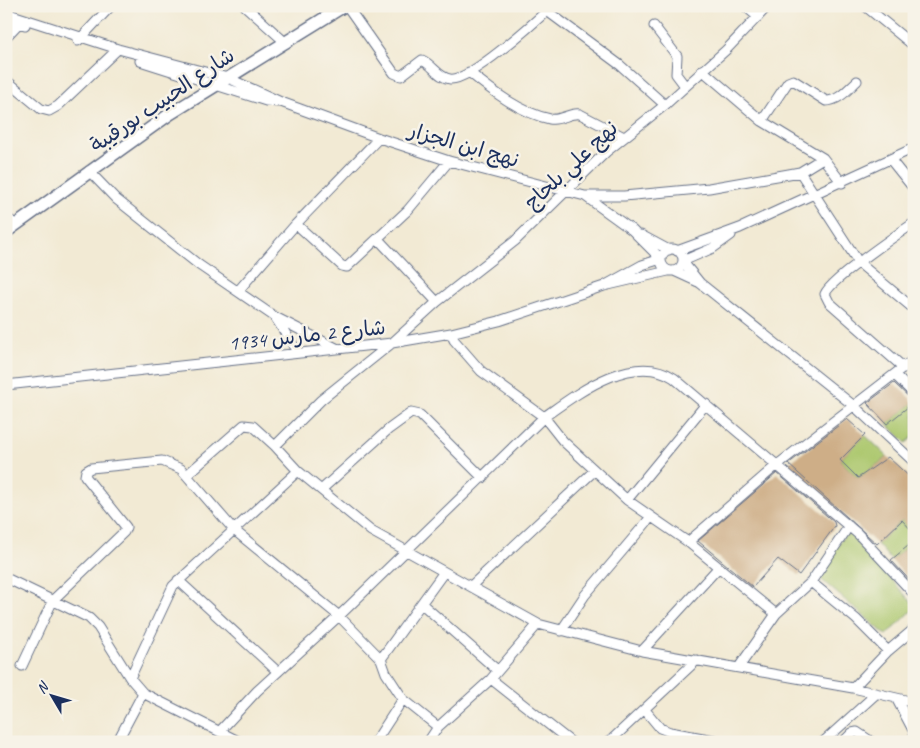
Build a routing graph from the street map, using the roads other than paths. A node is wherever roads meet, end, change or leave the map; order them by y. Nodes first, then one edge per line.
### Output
1 (111, 6) edge
2 (245, 6) edge
3 (345, 6) edge
4 (745, 6) edge
5 (768, 6) edge
6 (864, 6) edge
7 (550, 9) edge
8 (6, 12) edge
9 (758, 17) junction
10 (6, 19) edge
11 (21, 21) junction
12 (654, 26) dead end
13 (6, 37) edge
14 (80, 39) junction
15 (286, 42) junction
16 (914, 46) edge
17 (116, 51) junction
18 (702, 70) junction
19 (469, 72) junction
20 (228, 78) junction
21 (6, 80) edge
22 (856, 80) dead end
23 (214, 85) junction
24 (685, 86) junction
25 (281, 102) junction
26 (665, 105) junction
27 (762, 121) junction
28 (624, 137) junction
29 (378, 138) junction
30 (914, 148) edge
31 (823, 158) junction
32 (890, 159) junction
33 (449, 161) junction
34 (89, 171) junction
35 (800, 172) junction
36 (842, 183) junction
37 (914, 189) edge
38 (566, 192) junction
39 (815, 195) junction
40 (586, 196) junction
41 (6, 217) edge
42 (914, 223) edge
43 (296, 224) junction
44 (740, 228) junction
45 (11, 229) edge
46 (632, 230) junction
47 (379, 240) junction
48 (673, 250) junction
49 (661, 259) junction
50 (683, 262) junction
51 (859, 263) junction
52 (671, 271) junction
53 (700, 284) junction
54 (604, 286) junction
55 (238, 292) junction
56 (437, 302) junction
57 (914, 309) edge
58 (275, 317) junction
59 (451, 333) junction
60 (392, 343) junction
61 (338, 350) junction
62 (298, 353) junction
63 (914, 359) edge
64 (904, 368) junction
65 (895, 375) junction
66 (6, 386) edge
67 (914, 394) edge
68 (706, 404) junction
69 (854, 406) junction
70 (544, 417) junction
71 (276, 446) junction
72 (914, 462) edge
73 (777, 465) junction
74 (298, 471) junction
75 (594, 471) junction
76 (188, 474) junction
77 (483, 478) junction
78 (321, 490) junction
79 (627, 500) junction
80 (651, 517) junction
81 (849, 526) junction
82 (234, 530) junction
83 (688, 542) junction
84 (406, 551) junction
85 (718, 568) junction
86 (444, 572) junction
87 (6, 578) edge
88 (178, 580) junction
89 (812, 582) junction
90 (471, 586) junction
91 (914, 594) edge
92 (53, 600) junction
93 (422, 604) junction
94 (776, 614) junction
95 (339, 616) junction
96 (538, 624) junction
97 (914, 629) edge
98 (561, 631) junction
99 (642, 651) junction
100 (888, 651) junction
101 (381, 659) junction
102 (697, 660) junction
103 (22, 666) dead end
104 (739, 667) junction
105 (497, 670) junction
106 (278, 672) junction
107 (130, 678) junction
108 (491, 679) junction
109 (854, 688) junction
110 (143, 693) junction
111 (876, 694) junction
112 (896, 698) junction
113 (403, 699) junction
114 (914, 702) edge
115 (645, 710) junction
116 (438, 727) junction
117 (220, 731) junction
118 (914, 732) edge
119 (117, 742) edge
120 (240, 742) edge
121 (375, 742) edge
122 (428, 742) edge
123 (571, 742) edge
124 (609, 742) edge
125 (725, 742) edge
126 (823, 742) edge
127 (843, 742) edge
128 (872, 742) edge

1 - 14 street
2 - 15 street
3 - 15 main road, شارع الحبيب بورقيبة
3 - 19 street
4 - 9 street
5 - 9 street, نهج علي بلحاج
6 - 16 street
7 - 19 street
7 - 26 street
8 - 11 street, نهج ابن الجزار
9 - 18 street, نهج علي بلحاج
10 - 11 street, نهج ابن الجزار
11 - 13 street
11 - 14 street, نهج ابن الجزار
12 - 24 street
14 - 17 street, نهج ابن الجزار
15 - 20 main road, شارع الحبيب بورقيبة
17 - 20 street, نهج ابن الجزار
17 - 21 street
17 - 23 street, نهج ابن الجزار
18 - 24 street, نهج علي بلحاج
18 - 27 street
19 - 28 street
20 - 23 main road, شارع الحبيب بورقيبة
20 - 25 street, نهج ابن الجزار
22 - 27 street
23 - 25 street, نهج ابن الجزار
23 - 34 main road, شارع الحبيب بورقيبة
24 - 26 street, نهج علي بلحاج
25 - 29 street, نهج ابن الجزار
26 - 28 street, نهج علي بلحاج
27 - 31 street
28 - 38 street, نهج علي بلحاج
29 - 33 street, نهج ابن الجزار
29 - 43 street
30 - 32 street
31 - 35 street
31 - 36 street
32 - 36 street
32 - 37 street
33 - 38 street, نهج ابن الجزار
33 - 47 street
34 - 45 main road, شارع الحبيب بورقيبة
34 - 55 street
35 - 39 street
35 - 40 street
36 - 39 street
38 - 40 street, نهج ابن الجزار
38 - 56 street, نهج علي بلحاج
39 - 44 street
39 - 51 street
40 - 46 street, نهج ابن الجزار
41 - 45 street
42 - 51 street
43 - 47 street
43 - 55 street
44 - 48 street
44 - 50 street
46 - 48 street
46 - 49 street
47 - 56 street
48 - 49 street
48 - 50 street
49 - 52 street
49 - 54 street, شارع 2 مارس 1934
50 - 52 street
50 - 53 street
51 - 57 street
51 - 64 street
52 - 53 street
52 - 54 street, شارع 2 مارس 1934
53 - 69 street
54 - 59 street, شارع 2 مارس 1934
55 - 58 street
56 - 60 street, نهج علي بلحاج
58 - 61 street
58 - 62 street
59 - 60 street, شارع 2 مارس 1934
59 - 70 street
60 - 61 street, شارع 2 مارس 1934
60 - 71 street, نهج علي بلحاج
61 - 62 street, شارع 2 مارس 1934
62 - 66 street, شارع 2 مارس 1934
63 - 64 street
64 - 65 street
65 - 67 street
65 - 69 street
68 - 70 street
68 - 73 street
68 - 79 street
69 - 72 street
69 - 73 street
70 - 75 street
70 - 77 street
71 - 74 street
71 - 76 street
73 - 81 street
73 - 83 street
74 - 78 street
74 - 82 street
75 - 79 street
75 - 90 street
76 - 82 street
76 - 92 street
77 - 78 street
77 - 84 street
78 - 84 street
79 - 80 street
80 - 83 street
80 - 98 street
81 - 89 street
81 - 91 street
82 - 88 street
82 - 95 street
83 - 85 street
84 - 86 street
84 - 95 street
85 - 94 street
85 - 99 street
86 - 90 street
86 - 93 street
87 - 92 street
88 - 106 street
88 - 107 street
89 - 94 street
89 - 100 street
90 - 96 street
92 - 103 street
92 - 107 street
93 - 101 street
93 - 105 street
94 - 104 street
95 - 101 street
95 - 106 street
96 - 98 street
96 - 105 street
97 - 100 street
98 - 99 street
99 - 102 street
100 - 109 street
101 - 113 street
102 - 104 street
102 - 115 street
104 - 109 street
105 - 108 street
106 - 117 street
107 - 110 street
108 - 116 street
108 - 123 street
109 - 111 street
110 - 117 street
110 - 119 street
111 - 112 street
111 - 126 street
112 - 114 street
112 - 118 street
113 - 116 street
113 - 121 street
115 - 124 street
115 - 125 street
116 - 122 street
117 - 120 street
127 - 128 street

